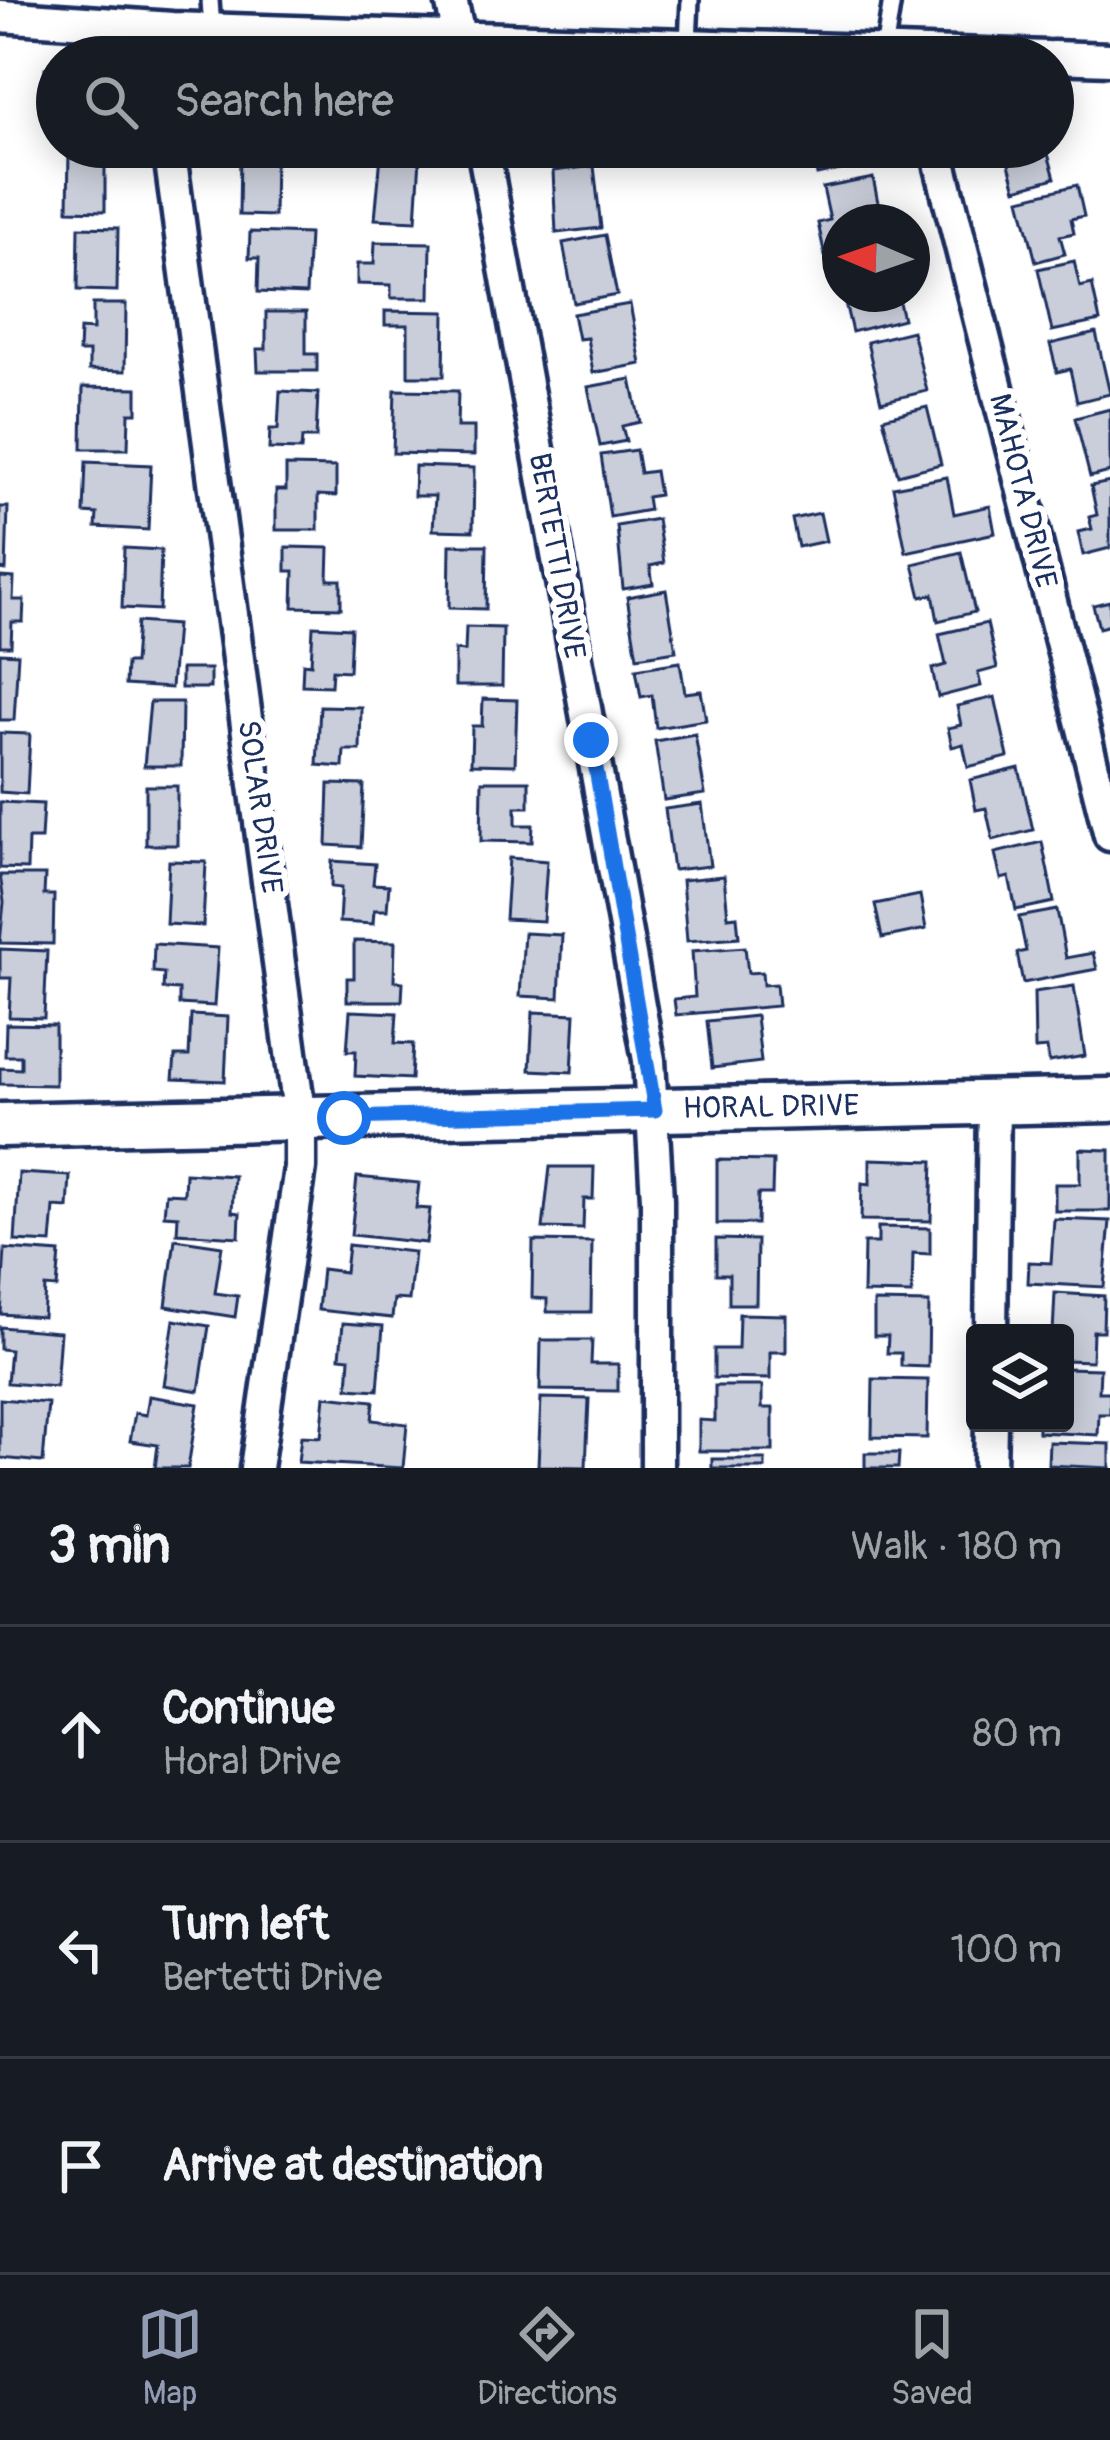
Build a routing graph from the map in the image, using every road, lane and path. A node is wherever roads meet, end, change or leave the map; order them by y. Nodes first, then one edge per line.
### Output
1 (451, 0) edge
2 (690, 0) edge
3 (892, 0) edge
4 (211, 14) edge
5 (0, 16) edge
6 (129, 36) edge
7 (177, 36) edge
8 (388, 36) edge
9 (459, 36) edge
10 (688, 36) edge
11 (886, 36) edge
12 (1074, 58) edge
13 (1110, 59) edge
14 (172, 168) edge
15 (487, 168) edge
16 (941, 168) edge
17 (1110, 836) edge
18 (1110, 1100) edge
19 (994, 1102) junction
20 (655, 1110) junction
21 (300, 1119) junction
22 (0, 1125) edge
23 (992, 1324) edge
24 (991, 1432) edge
25 (256, 1468) edge
26 (657, 1468) edge
27 (990, 1468) edge

1 - 9 street
2 - 10 lane
3 - 11 lane
4 - 7 street
4 - 8 street
5 - 6 street
12 - 13 street
14 - 21 street, SOLAR DRIVE
15 - 20 street, BERTETTI DRIVE
16 - 17 street, MAHOTA DRIVE
18 - 19 street, HORAL DRIVE
19 - 20 street, HORAL DRIVE
19 - 23 street
20 - 21 street, HORAL DRIVE
20 - 26 street, BERTETTI DRIVE
21 - 22 street, HORAL DRIVE
21 - 25 street, SOLAR DRIVE
24 - 27 street

